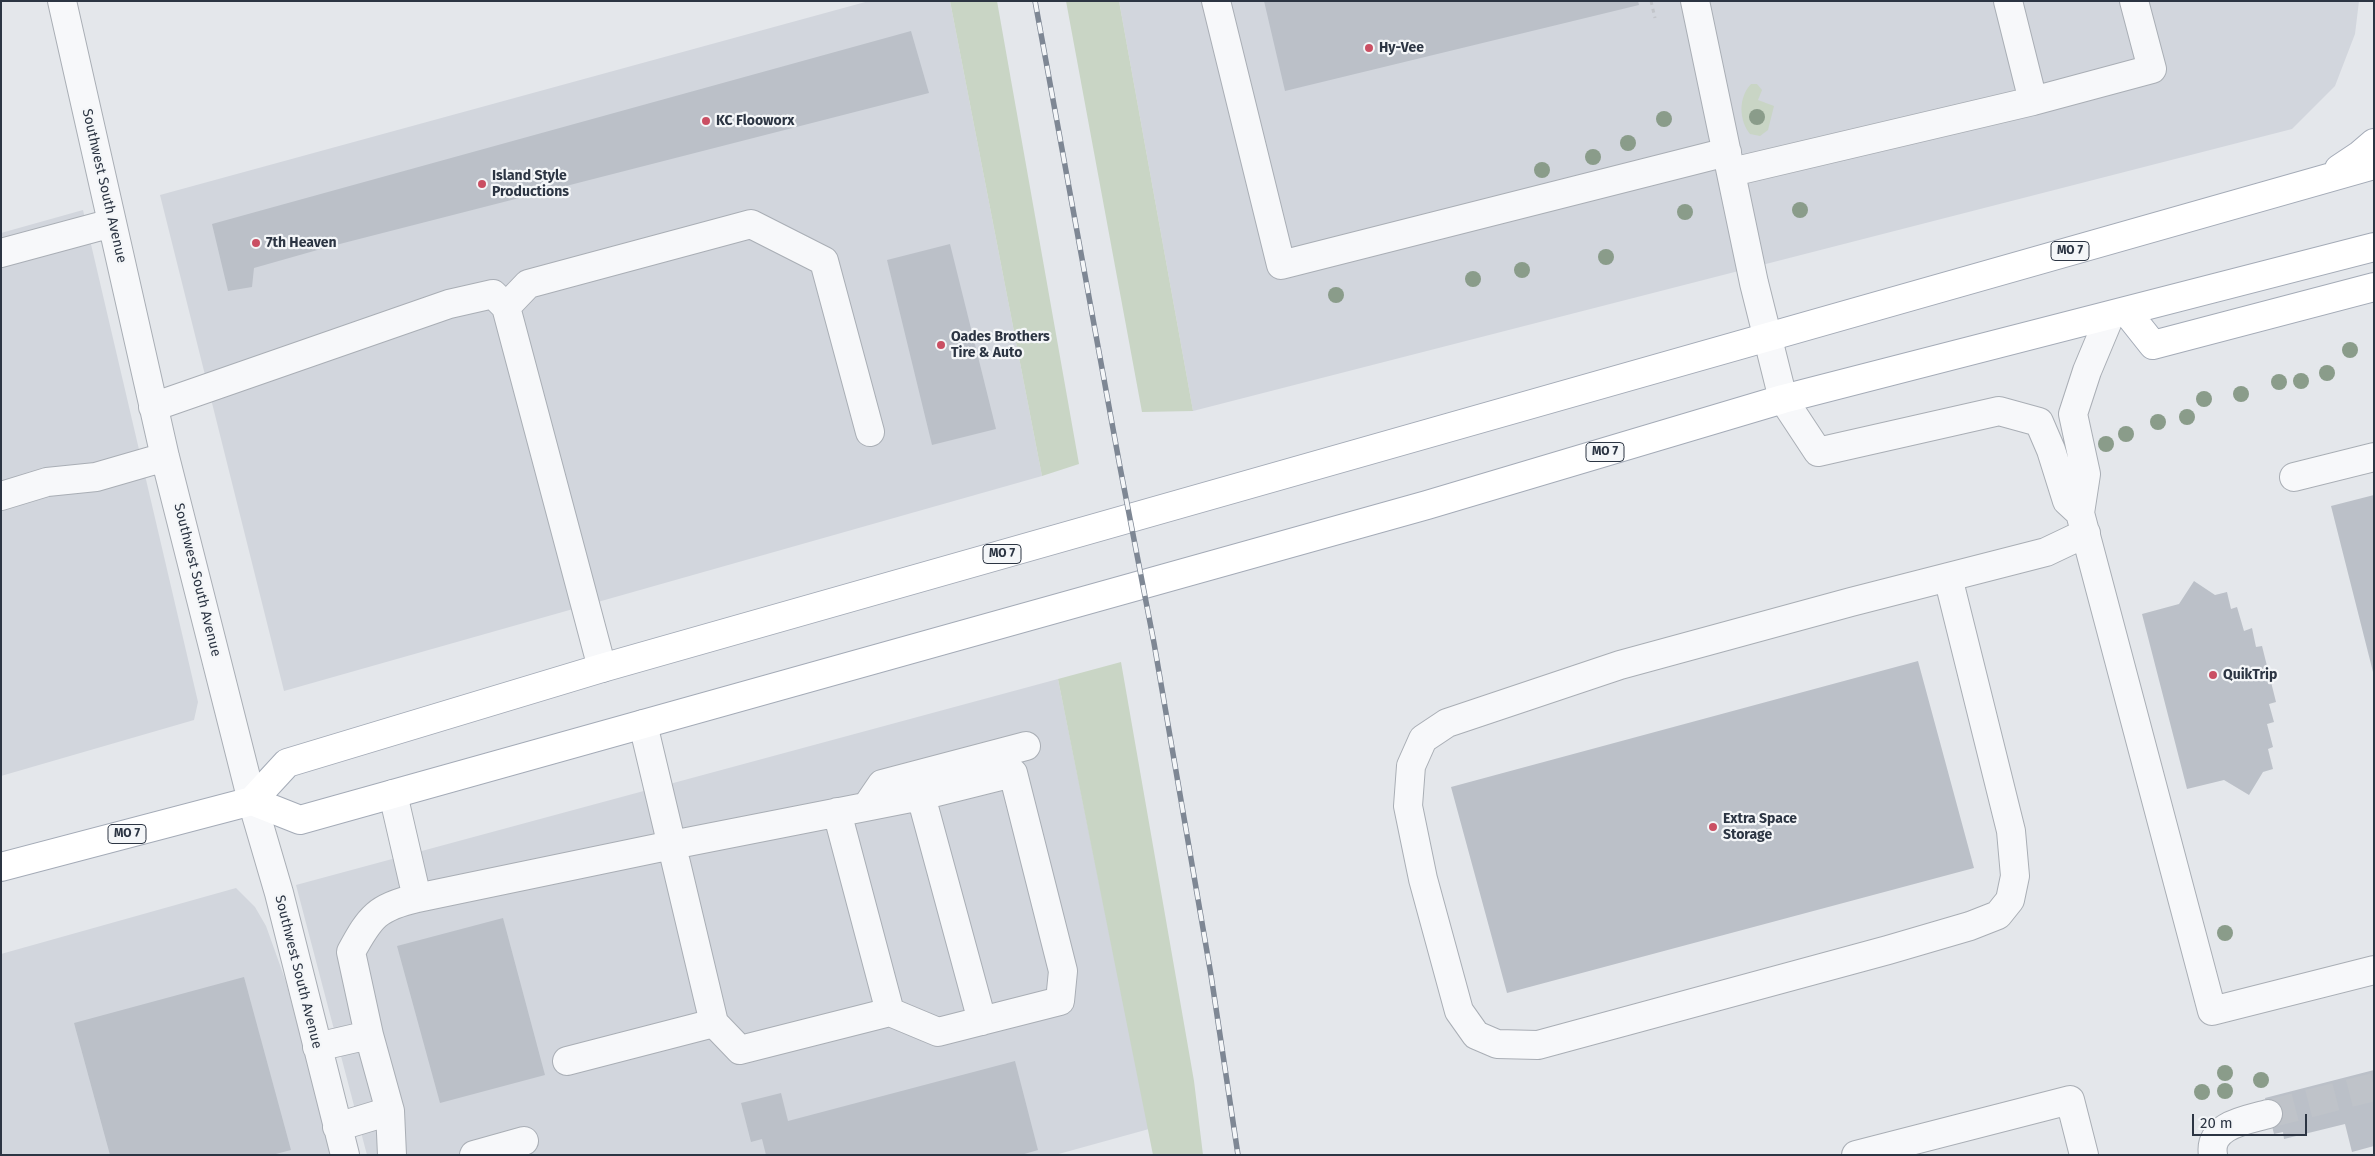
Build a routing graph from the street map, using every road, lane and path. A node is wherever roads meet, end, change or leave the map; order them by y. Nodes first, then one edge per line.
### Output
1 (62, 1) edge
2 (1216, 1) edge
3 (1651, 1) edge
4 (1695, 1) edge
5 (2008, 1) edge
6 (2134, 1) edge
7 (1656, 18) dead end
8 (2033, 101) junction
9 (2374, 143) edge
10 (1729, 162) junction
11 (2374, 166) edge
12 (2325, 178) junction
13 (112, 222) junction
14 (2374, 247) edge
15 (1, 253) edge
16 (2374, 287) edge
17 (506, 307) junction
18 (2118, 313) junction
19 (1768, 336) junction
20 (1783, 399) junction
21 (154, 407) junction
22 (870, 432) dead end
23 (166, 457) junction
24 (2374, 457) edge
25 (2294, 477) dead end
26 (1, 496) edge
27 (2083, 523) junction
28 (1948, 577) junction
29 (602, 668) junction
30 (643, 724) junction
31 (1026, 746) dead end
32 (393, 794) junction
33 (921, 796) junction
34 (252, 801) junction
35 (867, 806) junction
36 (837, 812) junction
37 (672, 844) junction
38 (1, 867) edge
39 (417, 898) junction
40 (2374, 970) edge
41 (890, 1012) junction
42 (982, 1021) junction
43 (714, 1023) junction
44 (369, 1035) junction
45 (317, 1047) junction
46 (567, 1061) dead end
47 (390, 1110) junction
48 (2268, 1114) tunnel mouth
49 (338, 1127) junction
50 (524, 1141) dead end
51 (345, 1155) edge
52 (392, 1155) edge
53 (474, 1155) edge
54 (1856, 1155) edge
55 (2084, 1155) edge
56 (2213, 1155) edge

1 - 13 street, Southwest South Avenue
2 - 10 street
3 - 7 path
4 - 10 street
5 - 8 street
6 - 8 street
8 - 10 street
9 - 12 main road
10 - 19 street
11 - 12 main road, MO 7
12 - 19 main road, MO 7
13 - 15 street
13 - 21 street, Southwest South Avenue
14 - 18 main road, MO 7
16 - 18 main road
17 - 21 street
17 - 22 street
17 - 29 street
18 - 20 main road, MO 7
18 - 27 street
19 - 20 street
19 - 29 main road, MO 7
20 - 27 street
20 - 30 main road, MO 7
21 - 23 street, Southwest South Avenue
23 - 26 street
23 - 34 street, Southwest South Avenue
24 - 25 street
27 - 28 street
27 - 40 street
28 - 28 street
29 - 34 main road, MO 7
30 - 32 main road, MO 7
30 - 37 street
31 - 35 street
32 - 34 main road, MO 7
32 - 39 street
33 - 35 street
33 - 42 street
33 - 42 street
34 - 38 main road, MO 7
34 - 45 street, Southwest South Avenue
35 - 36 street
36 - 37 street
36 - 41 street
37 - 39 street
37 - 43 street
39 - 44 street
41 - 42 street
41 - 43 street
43 - 46 street
44 - 45 street
44 - 47 street
45 - 49 street, Southwest South Avenue
47 - 49 street
47 - 52 street
48 - 56 street
49 - 51 street, Southwest South Avenue
50 - 53 street
54 - 55 street

